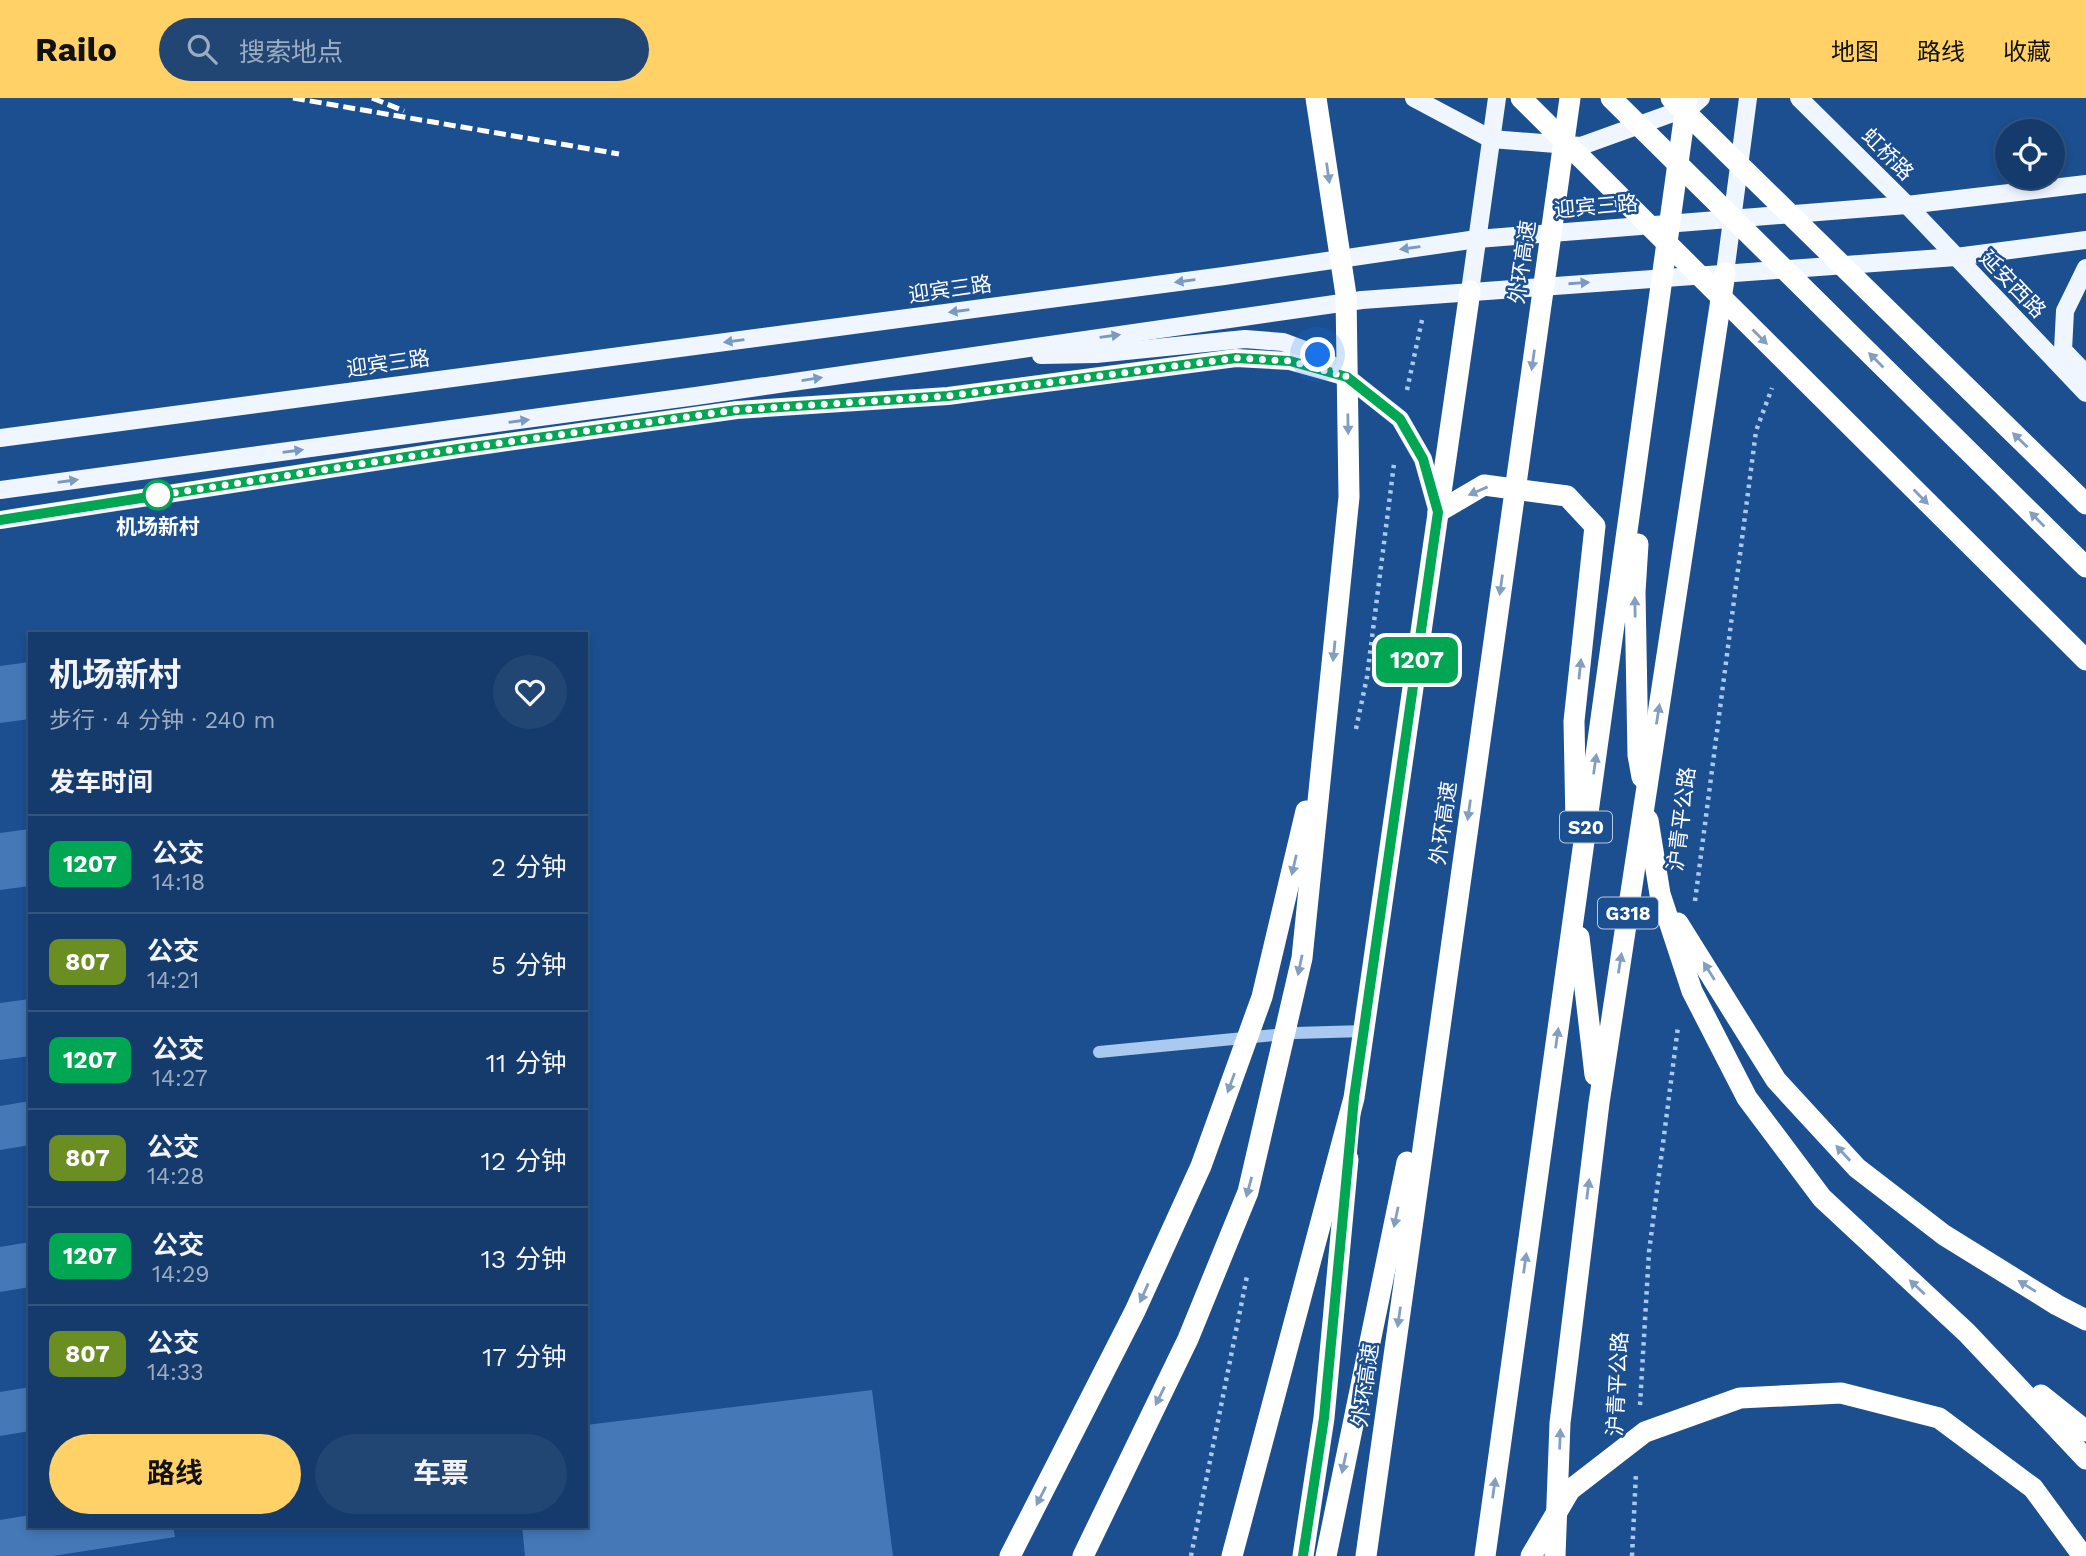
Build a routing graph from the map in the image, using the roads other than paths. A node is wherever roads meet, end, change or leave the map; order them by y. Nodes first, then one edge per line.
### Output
1 (1316, 98) edge
2 (1414, 98) edge
3 (1497, 98) edge
4 (1521, 98) edge
5 (1570, 98) edge
6 (1611, 98) edge
7 (1671, 98) edge
8 (1687, 98) edge
9 (1701, 98) edge
10 (1748, 98) edge
11 (1799, 98) edge
12 (1491, 139) junction
13 (2086, 184) edge
14 (1907, 205) junction
15 (1732, 219) junction
16 (1477, 239) junction
17 (2086, 240) edge
18 (1956, 257) junction
19 (2086, 268) edge
20 (1726, 273) junction
21 (1470, 291) junction
22 (1653, 346) junction
23 (950, 358) junction
24 (2086, 374) edge
25 (1347, 377) junction
26 (2086, 393) edge
27 (0, 438) edge
28 (0, 490) edge
29 (2086, 504) edge
30 (1438, 512) junction
31 (0, 520) edge
32 (2086, 567) edge
33 (2086, 660) edge
34 (1326, 727) junction
35 (1660, 894) junction
36 (1445, 982) junction
37 (1363, 1031) junction
38 (1098, 1052) dead end
39 (1354, 1098) junction
40 (1599, 1103) junction
41 (2086, 1320) edge
42 (1967, 1334) junction
43 (2086, 1431) edge
44 (2086, 1459) edge
45 (1010, 1556) edge
46 (1083, 1556) edge
47 (1232, 1556) edge
48 (1303, 1556) edge
49 (1326, 1556) edge
50 (1366, 1556) edge
51 (1485, 1556) edge
52 (1531, 1556) edge
53 (1555, 1556) edge
54 (2083, 1556) edge

1 -> 34 highway
2 - 12 main road
3 - 12 main road
4 -> 33 highway
5 -> 36 highway, 外环高速
32 -> 6 highway
29 -> 7 highway
8 - 22 highway, S20
9 - 12 main road
10 - 15 main road
11 - 14 main road, 虹桥路
12 - 16 main road
13 - 14 main road, 虹桥路
14 - 15 main road, 迎宾三路
14 - 18 main road, 延安西路
15 - 16 main road, 迎宾三路
15 - 20 main road
16 - 21 main road
16 -> 27 main road, 迎宾三路
17 - 18 main road
18 - 20 main road
18 - 26 main road, 延安西路
19 - 24 main road
21 -> 20 main road
40 -> 20 highway, 沪青平公路 / G318
23 -> 21 main road
21 - 30 highway
35 -> 22 highway
51 -> 22 highway, S20
23 - 25 main road
28 -> 23 main road
25 - 30 main road
25 - 31 main road
30 - 37 highway
40 -> 30 highway
34 -> 45 highway
34 -> 46 highway
41 -> 35 highway
42 -> 35 highway
36 -> 49 highway
36 -> 50 highway, 外环高速
37 - 38 street
37 - 39 highway
39 - 47 highway
39 - 48 highway
53 -> 40 highway, 沪青平公路 / G318
42 - 43 highway
42 - 44 highway
52 - 54 highway

